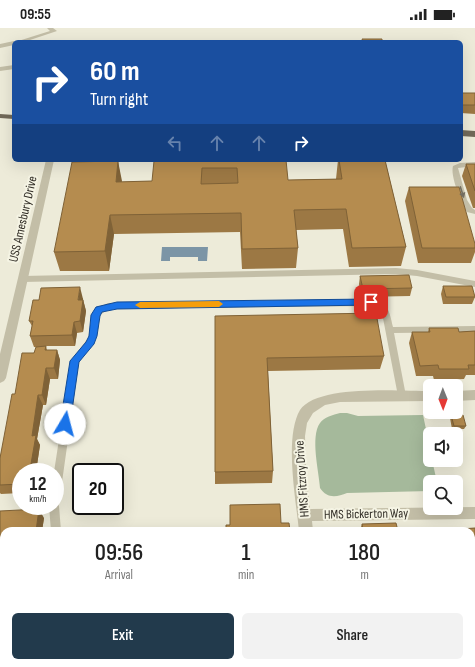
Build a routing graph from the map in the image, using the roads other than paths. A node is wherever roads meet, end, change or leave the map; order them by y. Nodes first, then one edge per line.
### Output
1 (50, 28) edge
2 (25, 40) edge
3 (12, 43) edge
4 (0, 46) edge
5 (12, 67) edge
6 (0, 69) edge
7 (0, 116) edge
8 (12, 117) edge
9 (463, 133) edge
10 (475, 134) edge
11 (50, 162) edge
12 (475, 164) edge
13 (475, 212) edge
14 (22, 279) junction
15 (475, 284) edge
16 (475, 329) edge
17 (389, 330) junction
18 (0, 378) edge
19 (475, 395) edge
20 (402, 396) junction
21 (423, 396) edge
22 (463, 396) edge
23 (60, 463) edge
24 (475, 512) edge
25 (55, 515) edge
26 (305, 515) junction
27 (56, 527) edge
28 (306, 527) edge

1 - 2 lane
3 - 4 lane
5 - 6 lane
7 - 8 main road
9 - 10 main road
11 - 14 street, USS Amesbury Drive
12 -> 13 lane
14 - 15 lane
14 - 18 street, USS Amesbury Drive
16 - 17 lane
17 - 20 lane
17 - 23 lane
19 - 22 street
20 - 21 street, HMS Fitzroy Drive
20 - 26 street, HMS Fitzroy Drive
24 - 26 street, HMS Bickerton Way
25 - 27 lane
26 - 28 street, HMS Fitzroy Drive

